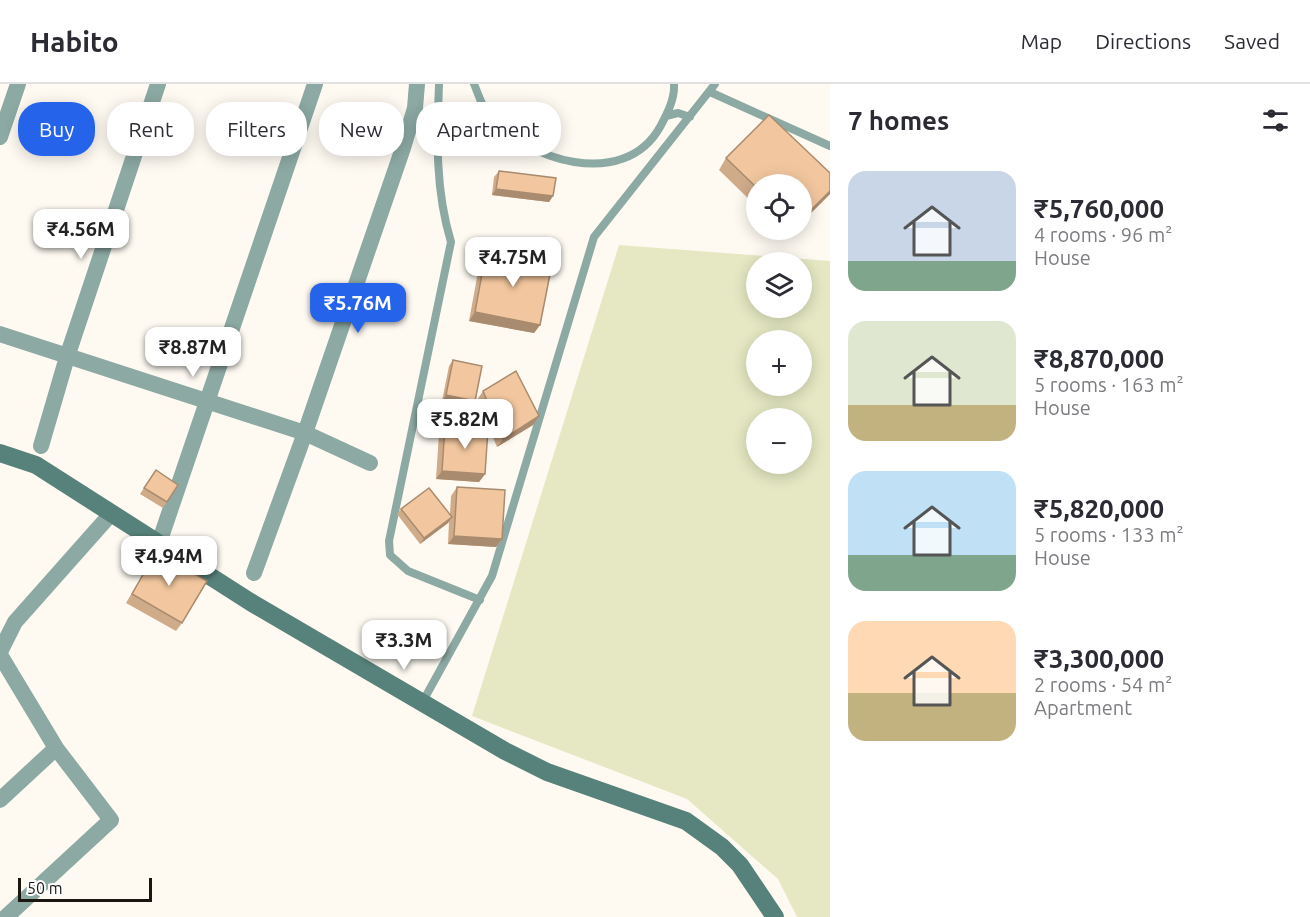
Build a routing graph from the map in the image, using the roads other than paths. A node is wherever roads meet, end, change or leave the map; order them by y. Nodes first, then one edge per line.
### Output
1 (18, 84) edge
2 (158, 84) edge
3 (315, 84) edge
4 (417, 84) edge
5 (440, 84) edge
6 (474, 84) edge
7 (674, 84) edge
8 (713, 88) edge
9 (666, 116) junction
10 (690, 117) junction
11 (0, 137) edge
12 (830, 146) edge
13 (0, 334) edge
14 (67, 357) junction
15 (207, 400) junction
16 (305, 433) junction
17 (41, 446) dead end
18 (0, 453) edge
19 (370, 463) dead end
20 (110, 515) junction
21 (159, 543) junction
22 (254, 573) dead end
23 (480, 600) junction
24 (7, 625) edge
25 (0, 654) edge
26 (422, 703) junction
27 (56, 748) junction
28 (0, 800) edge
29 (6, 917) edge
30 (774, 917) edge

1 - 11 street
2 - 14 street
3 - 15 street
4 - 16 street
5 - 23 lane
6 - 9 lane
7 - 9 lane
8 - 10 lane
8 - 12 lane
9 - 10 lane
10 - 23 lane
13 - 14 street
14 - 15 street
14 - 17 street
15 - 16 street
15 - 21 street
16 - 19 street
16 - 22 street
18 - 20 street
20 - 21 street
20 - 24 street
21 - 26 street
23 - 26 lane
24 - 25 street
25 - 27 street
26 - 30 street
27 - 28 street
27 - 29 street

